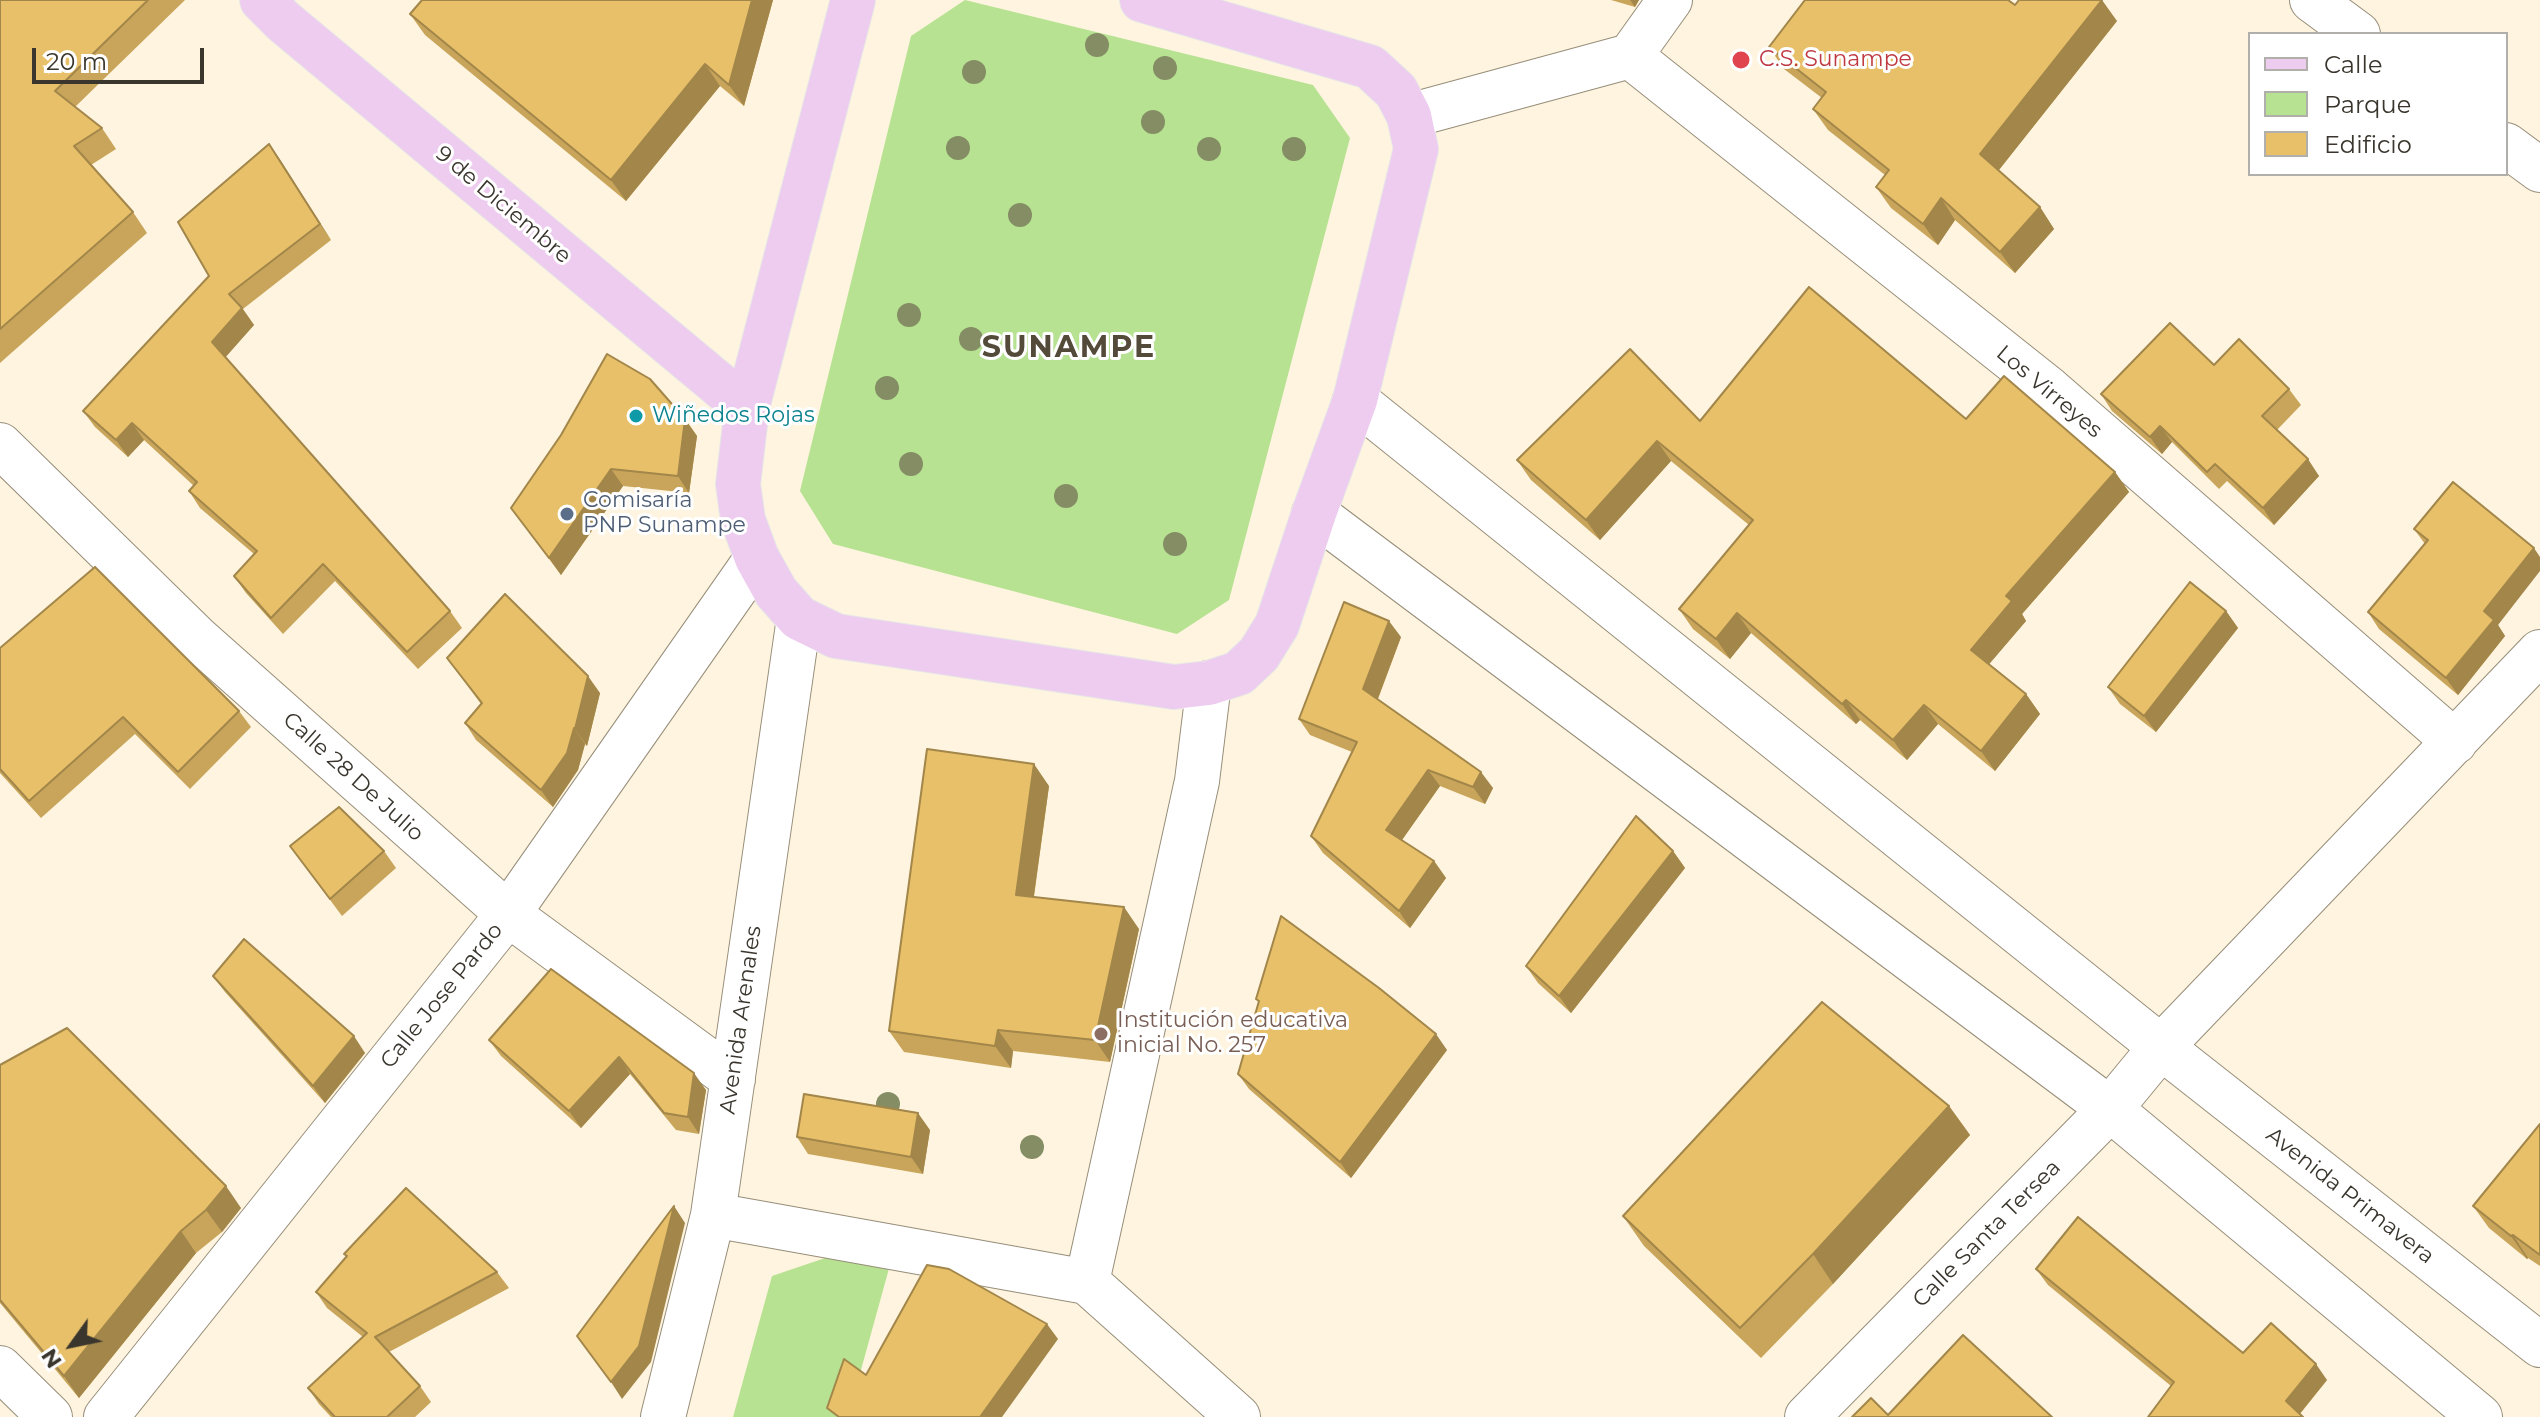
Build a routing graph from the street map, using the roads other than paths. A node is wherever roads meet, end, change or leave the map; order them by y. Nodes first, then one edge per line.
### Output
1 (262, 0) edge
2 (853, 0) edge
3 (1142, 0) edge
4 (1670, 0) edge
5 (2312, 0) edge
6 (2355, 32) edge
7 (1630, 56) junction
8 (1409, 116) junction
9 (2508, 146) edge
10 (2540, 170) edge
11 (1355, 400) junction
12 (747, 408) junction
13 (0, 445) edge
14 (1314, 513) junction
15 (757, 558) junction
16 (799, 618) junction
17 (2540, 652) edge
18 (1209, 683) junction
19 (2455, 742) junction
20 (508, 914) junction
21 (2161, 1047) junction
22 (733, 1079) junction
23 (2110, 1109) junction
24 (713, 1215) junction
25 (1087, 1282) junction
26 (2540, 1345) edge
27 (0, 1368) edge
28 (50, 1417) edge
29 (106, 1417) edge
30 (663, 1417) edge
31 (1238, 1417) edge
32 (1807, 1417) edge
33 (2480, 1417) edge

1 - 12 main road, 9 de Diciembre
2 - 12 main road
3 - 8 main road
4 - 7 street
5 - 6 street
7 - 8 street
7 - 19 street, Los Virreyes
8 - 11 main road
9 - 10 street
11 - 14 main road
11 - 21 street, Avenida Primavera
12 - 15 main road
13 - 20 street, Calle 28 De Julio
14 - 18 main road
14 - 23 street
15 - 16 main road
15 - 20 street, Calle Jose Pardo
16 - 18 main road
16 - 22 street, Avenida Arenales
17 - 19 street, Calle Santa Tersea
18 - 25 street
19 - 21 street, Calle Santa Tersea
20 - 22 street, Calle 28 De Julio
20 - 29 street, Calle Jose Pardo
21 - 23 street, Calle Santa Tersea
21 - 26 street, Avenida Primavera
22 - 24 street, Avenida Arenales
23 - 32 street, Calle Santa Tersea
23 - 33 street
24 - 25 street
24 - 30 street, Avenida Arenales
25 - 31 street
27 - 28 street

